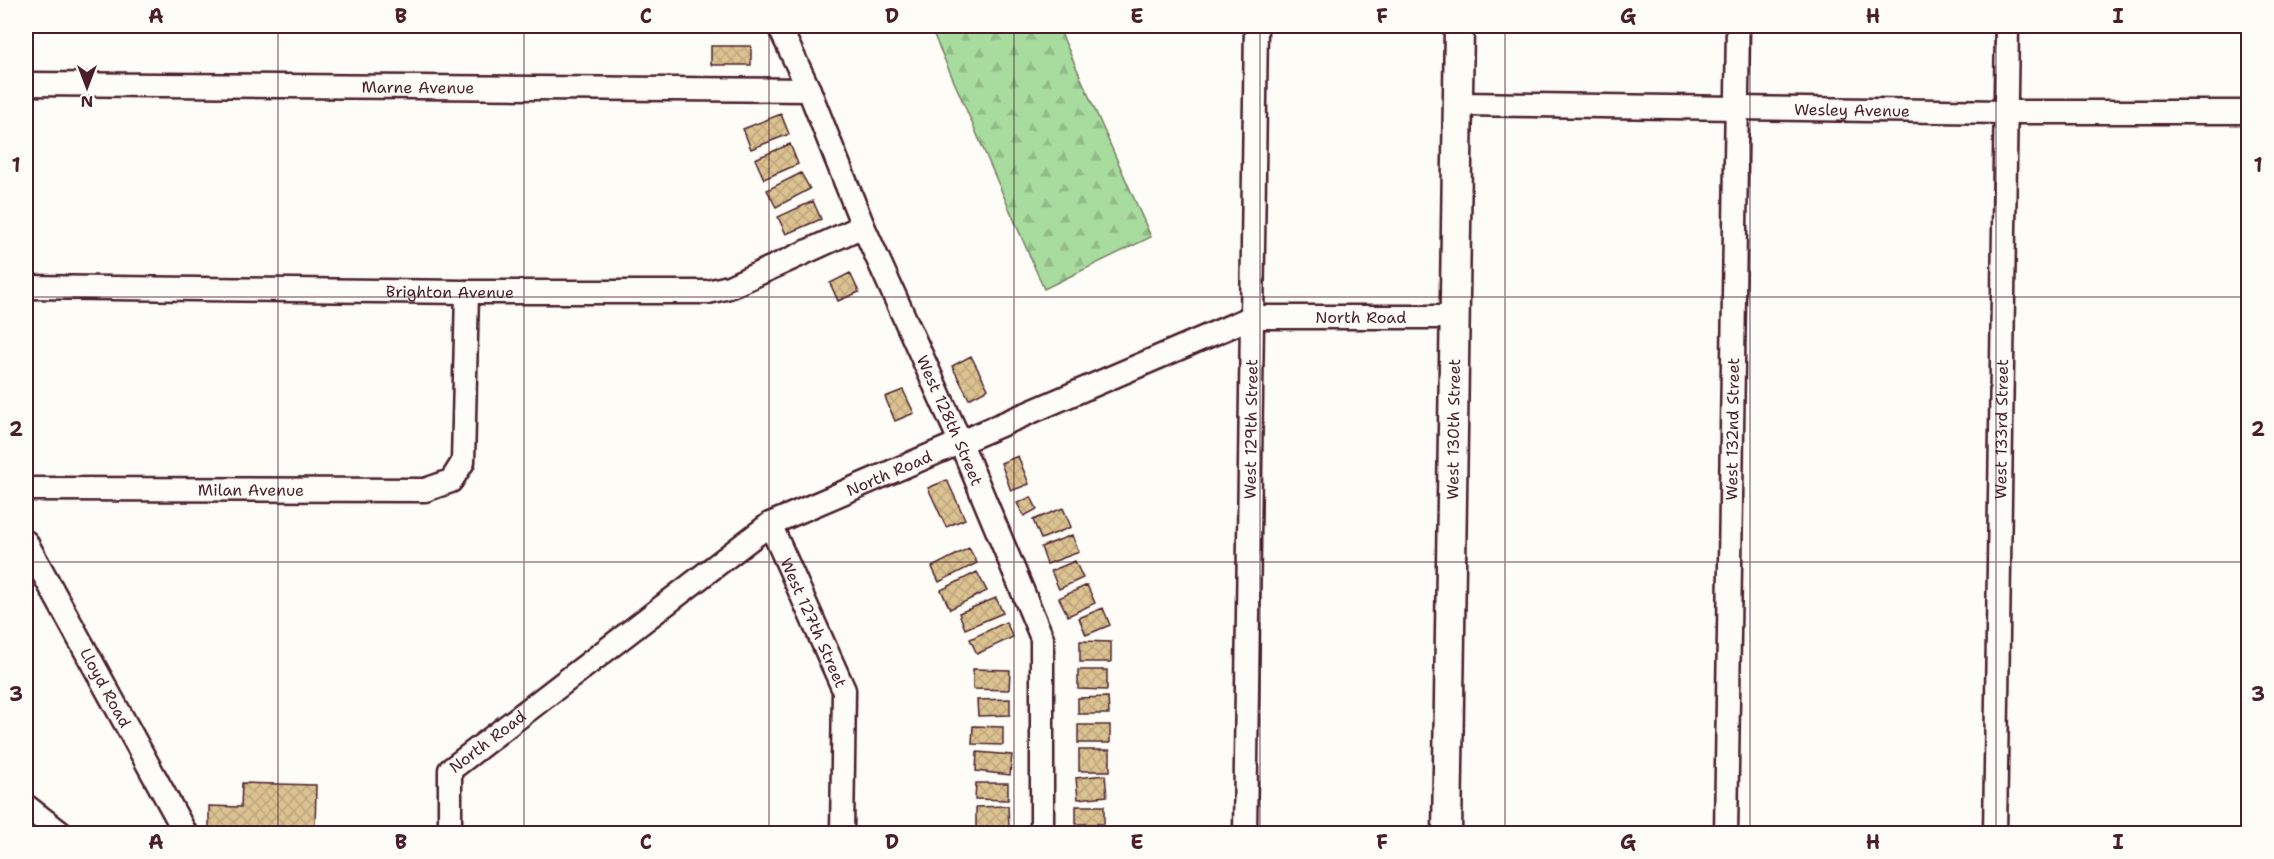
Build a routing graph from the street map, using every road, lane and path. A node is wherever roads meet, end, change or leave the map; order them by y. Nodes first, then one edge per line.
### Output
1 (779, 26) edge
2 (1256, 26) edge
3 (1459, 26) edge
4 (1738, 26) edge
5 (2007, 26) edge
6 (26, 84) edge
7 (808, 90) junction
8 (1458, 104) junction
9 (1737, 108) junction
10 (2006, 112) junction
11 (2248, 112) edge
12 (863, 226) junction
13 (26, 287) edge
14 (467, 292) junction
15 (1252, 317) junction
16 (1454, 317) junction
17 (960, 441) junction
18 (26, 489) edge
19 (770, 524) junction
20 (26, 542) edge
21 (26, 806) edge
22 (62, 834) edge
23 (186, 834) edge
24 (450, 834) edge
25 (842, 834) edge
26 (1042, 834) edge
27 (1245, 834) edge
28 (1447, 834) edge
29 (1726, 834) edge
30 (1995, 834) edge

1 - 7 street, West 128th Street
2 - 15 street, West 129th Street
3 - 8 main road, West 130th Street
4 - 9 street, West 132nd Street
5 - 10 street, West 133rd Street
6 - 7 street, Marne Avenue
7 - 12 street, West 128th Street
8 - 9 street, Wesley Avenue
8 - 16 main road, West 130th Street
9 - 10 street, Wesley Avenue
9 - 29 street, West 132nd Street
10 - 11 street, Wesley Avenue
10 - 30 street, West 133rd Street
12 - 14 street, Brighton Avenue
12 - 17 street, West 128th Street
13 - 14 street, Brighton Avenue
14 - 18 street, Milan Avenue
15 - 16 street, North Road
15 - 17 street, North Road
15 - 27 street, West 129th Street
16 - 28 main road, West 130th Street
17 - 19 street, North Road
17 - 26 street, West 128th Street
19 - 24 street, North Road
19 - 25 street, West 127th Street
20 - 23 street, Lloyd Road
21 - 22 street

